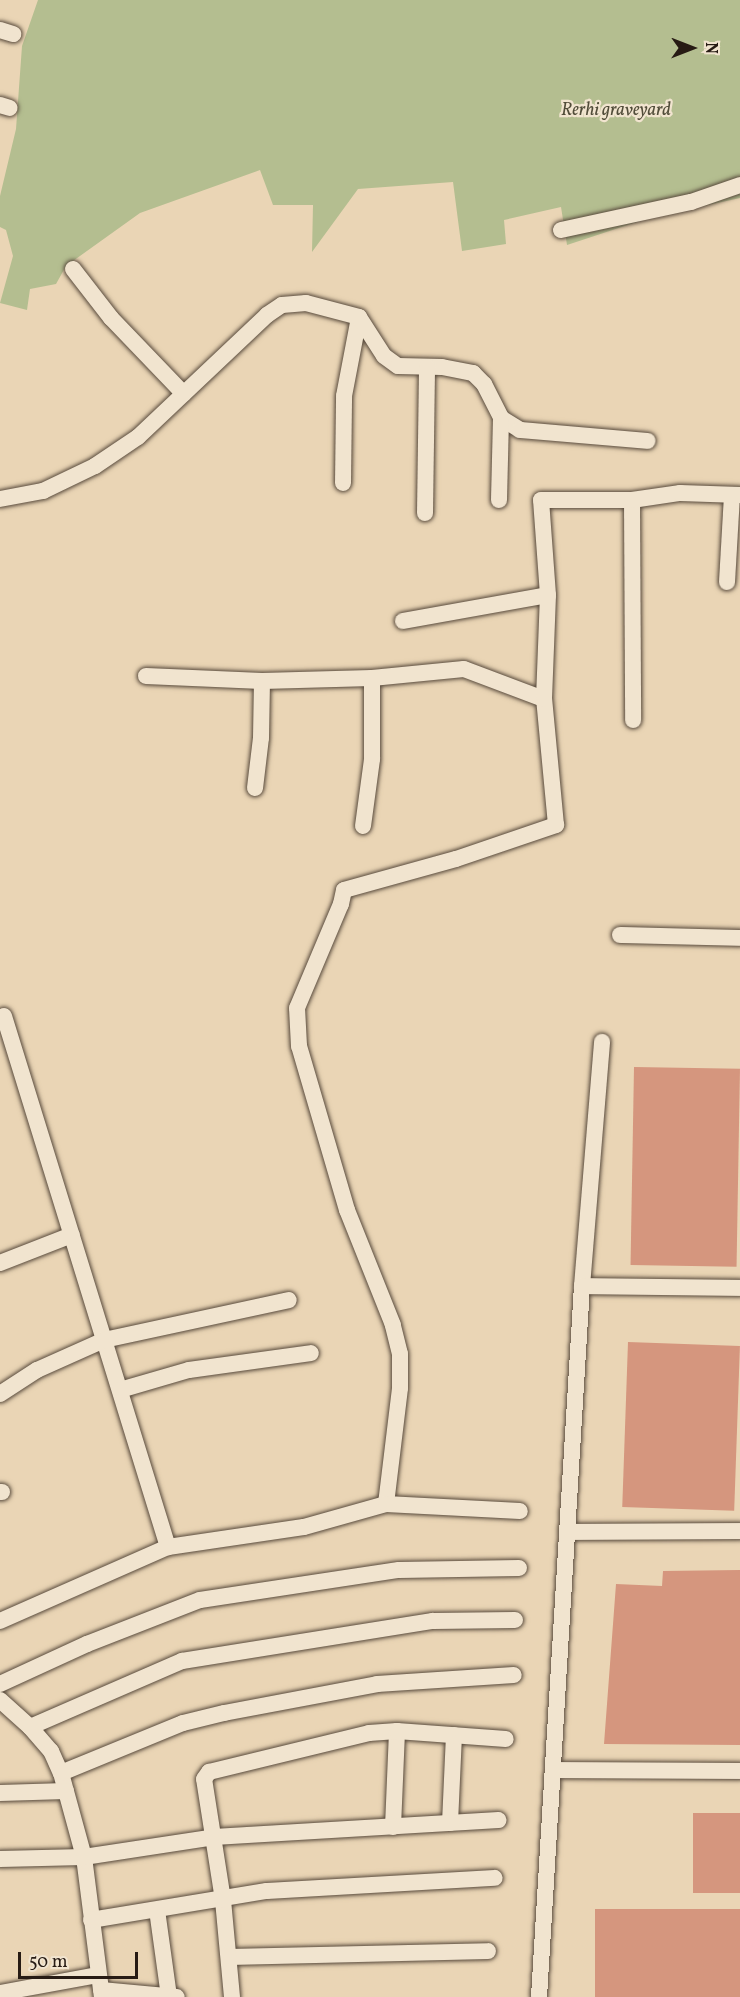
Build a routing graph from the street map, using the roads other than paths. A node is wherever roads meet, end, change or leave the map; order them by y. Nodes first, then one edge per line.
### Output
1 (740, 185) edge
2 (561, 230) dead end
3 (73, 269) dead end
4 (359, 316) junction
5 (426, 367) junction
6 (184, 394) junction
7 (501, 418) junction
8 (648, 441) dead end
9 (343, 483) dead end
10 (736, 495) edge
11 (0, 499) edge
12 (499, 500) dead end
13 (632, 500) junction
14 (425, 513) dead end
15 (727, 582) dead end
16 (548, 595) junction
17 (403, 621) dead end
18 (146, 676) dead end
19 (372, 678) junction
20 (262, 681) junction
21 (544, 699) junction
22 (633, 720) dead end
23 (255, 788) dead end
24 (363, 826) dead end
25 (620, 935) dead end
26 (740, 938) edge
27 (4, 1016) dead end
28 (602, 1042) dead end
29 (72, 1235) junction
30 (0, 1263) edge
31 (582, 1286) junction
32 (740, 1288) edge
33 (289, 1300) dead end
34 (104, 1340) junction
35 (311, 1353) dead end
36 (120, 1390) junction
37 (0, 1394) edge
38 (386, 1504) junction
39 (520, 1511) dead end
40 (740, 1531) edge
41 (567, 1532) junction
42 (168, 1547) junction
43 (519, 1568) dead end
44 (515, 1620) dead end
45 (0, 1621) edge
46 (514, 1675) dead end
47 (0, 1684) edge
48 (0, 1700) edge
49 (30, 1727) junction
50 (398, 1731) junction
51 (454, 1736) junction
52 (506, 1739) dead end
53 (553, 1770) junction
54 (740, 1771) edge
55 (61, 1773) junction
56 (66, 1791) junction
57 (0, 1792) edge
58 (498, 1820) dead end
59 (450, 1823) junction
60 (393, 1827) junction
61 (214, 1837) junction
62 (84, 1857) junction
63 (0, 1859) edge
64 (495, 1878) dead end
65 (223, 1900) junction
66 (157, 1910) junction
67 (91, 1920) junction
68 (488, 1951) dead end
69 (229, 1957) junction
70 (100, 1987) edge
71 (0, 1994) edge
72 (173, 1997) edge
73 (232, 1997) edge
74 (539, 1997) edge

1 - 2 street
3 - 6 street
4 - 5 street
4 - 6 street
4 - 9 street
5 - 7 street
5 - 14 street
6 - 11 street
7 - 8 street
7 - 12 street
10 - 13 street
10 - 15 street
13 - 16 street
13 - 22 street
16 - 17 street
16 - 21 street
18 - 20 street
19 - 20 street
19 - 21 street
19 - 24 street
20 - 23 street
21 - 38 street
25 - 26 street
27 - 29 street
28 - 31 street
29 - 30 street
29 - 34 street
31 - 32 street
31 - 41 street
33 - 34 street
34 - 36 street
34 - 37 street
35 - 36 street
36 - 42 street
38 - 39 street
38 - 42 street
40 - 41 street
41 - 53 street
42 - 45 street
43 - 47 street
44 - 49 street
46 - 55 street
48 - 49 street
49 - 55 street
50 - 51 street
50 - 60 street
50 - 61 street
51 - 52 street
51 - 59 street
53 - 54 street
53 - 74 street
55 - 56 street
56 - 57 street
56 - 62 street
58 - 59 street
59 - 60 street
60 - 61 street
61 - 62 street
61 - 65 street
62 - 63 street
62 - 67 street
64 - 65 street
65 - 66 street
65 - 69 street
66 - 67 street
66 - 72 street
67 - 70 street
68 - 69 street
69 - 73 street
70 - 71 street
70 - 72 street

